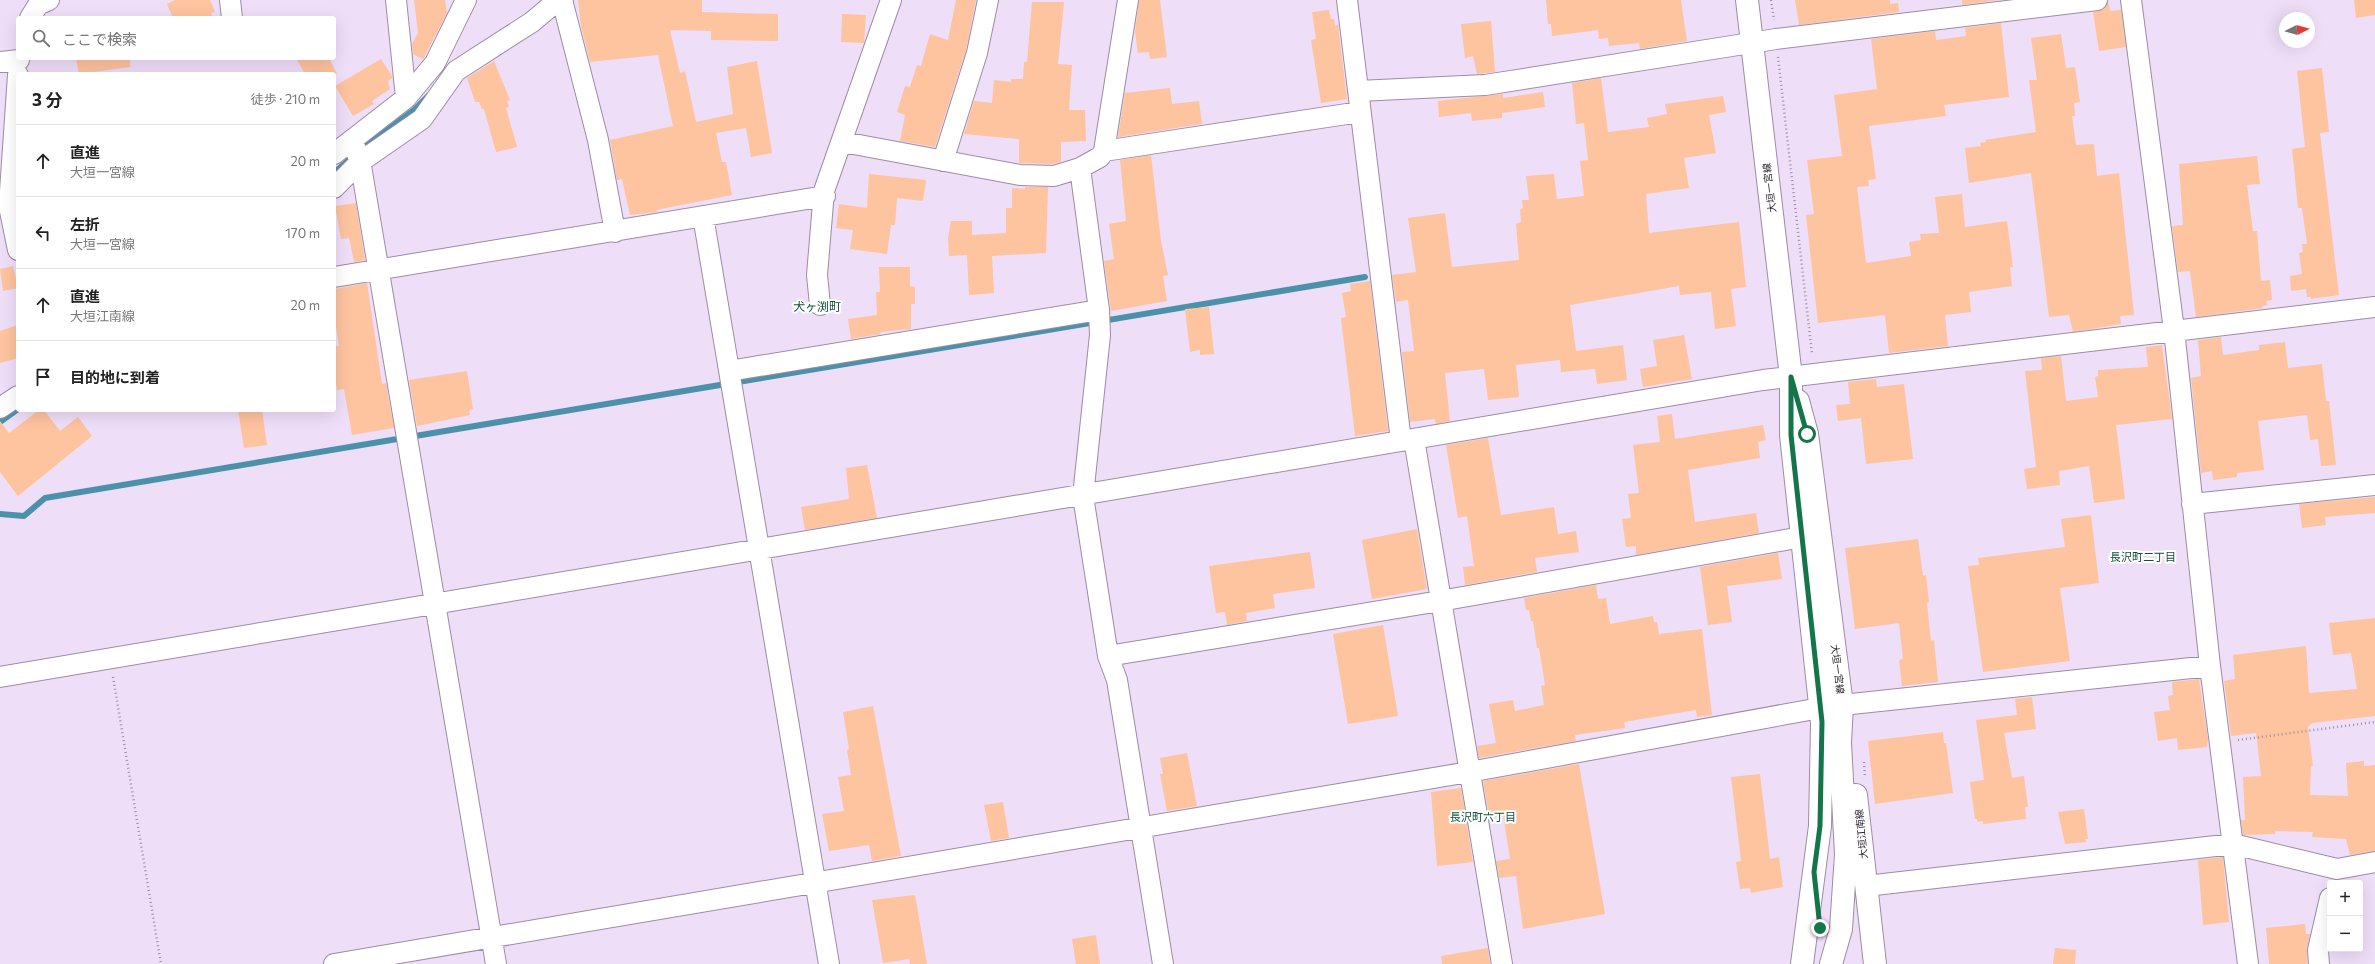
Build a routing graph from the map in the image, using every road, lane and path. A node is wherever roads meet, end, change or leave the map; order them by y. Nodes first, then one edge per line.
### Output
1 (49, 0) edge
2 (230, 0) edge
3 (396, 0) edge
4 (466, 0) edge
5 (891, 0) edge
6 (988, 0) edge
7 (1128, 0) edge
8 (1347, 0) edge
9 (1747, 0) edge
10 (2097, 0) edge
11 (2131, 0) edge
12 (563, 1) edge
13 (31, 16) edge
14 (232, 16) edge
15 (1752, 43) junction
16 (15, 66) edge
17 (1358, 91) junction
18 (406, 98) junction
19 (1360, 112) junction
20 (843, 142) junction
21 (1104, 151) junction
22 (356, 152) junction
23 (336, 154) edge
24 (943, 161) junction
25 (1080, 168) junction
26 (336, 185) edge
27 (825, 196) junction
28 (703, 216) junction
29 (615, 232) junction
30 (16, 241) edge
31 (377, 270) junction
32 (336, 277) edge
33 (820, 305) dead end
34 (2375, 307) edge
35 (1100, 310) junction
36 (2174, 330) junction
37 (729, 371) junction
38 (1791, 377) junction
39 (16, 397) edge
40 (0, 408) edge
41 (1407, 440) junction
42 (2375, 485) edge
43 (1083, 496) junction
44 (2192, 504) junction
45 (1802, 537) junction
46 (759, 548) junction
47 (1440, 601) junction
48 (434, 603) junction
49 (1108, 656) junction
50 (110, 658) junction
51 (2210, 666) junction
52 (0, 677) edge
53 (1842, 705) junction
54 (1820, 708) junction
55 (2375, 722) edge
56 (2220, 743) junction
57 (1469, 772) junction
58 (1140, 827) junction
59 (2233, 844) junction
60 (2375, 862) edge
61 (1814, 872) junction
62 (2335, 876) edge
63 (816, 882) junction
64 (1866, 886) junction
65 (2327, 911) edge
66 (492, 938) junction
67 (161, 964) edge
68 (334, 964) edge
69 (496, 964) edge
70 (829, 964) edge
71 (1163, 964) edge
72 (1502, 964) edge
73 (1802, 964) edge
74 (1827, 964) edge
75 (1831, 964) edge
76 (1875, 964) edge
77 (2248, 964) edge
78 (2319, 964) edge

1 - 13 street
2 - 14 street
3 - 18 street
4 - 18 street
5 - 20 street
6 - 24 street
7 - 21 street
8 - 17 street
9 - 15 main road, 大垣一宮線
10 - 15 street
11 - 36 street
12 - 22 street
12 - 29 street
15 - 17 street
15 - 38 main road, 大垣一宮線
16 - 30 street
17 - 19 street
18 - 22 street
19 - 21 street
19 - 41 street
20 - 24 street
20 - 27 street
21 - 25 street
22 - 23 street
22 - 26 street
22 - 31 street
24 - 25 street
25 - 35 street
27 - 28 street
27 - 33 street
28 - 29 street
28 - 37 street
29 - 31 street
31 - 32 street
31 - 48 street
34 - 36 street
35 - 37 street
35 - 43 street
36 - 38 street
36 - 44 street
37 - 46 street
38 - 41 street
38 - 45 main road, 大垣一宮線
38 - 53 main road, 大垣一宮線
39 - 40 street
41 - 43 street
41 - 47 street
42 - 44 street
43 - 46 street
43 - 49 street
44 - 51 street
45 - 47 street
45 - 54 main road, 大垣一宮線
46 - 48 street
46 - 63 street
47 - 49 street
47 - 57 street
48 - 50 street
48 - 66 street
49 - 58 street
50 - 52 street
50 - 67 path
51 - 53 street
51 - 56 street
53 - 64 main road, 大垣江南線
53 - 75 main road, 大垣一宮線
54 - 57 street
54 - 61 main road, 大垣一宮線
55 - 56 path
56 - 59 street
57 - 58 street
57 - 72 street
58 - 63 street
58 - 71 street
59 - 62 street
59 - 64 street
59 - 77 street
60 - 62 street
61 - 73 main road, 大垣一宮線
61 - 74 main road
63 - 66 street
63 - 70 street
64 - 76 main road, 大垣江南線
65 - 78 street
66 - 68 street
66 - 69 street

